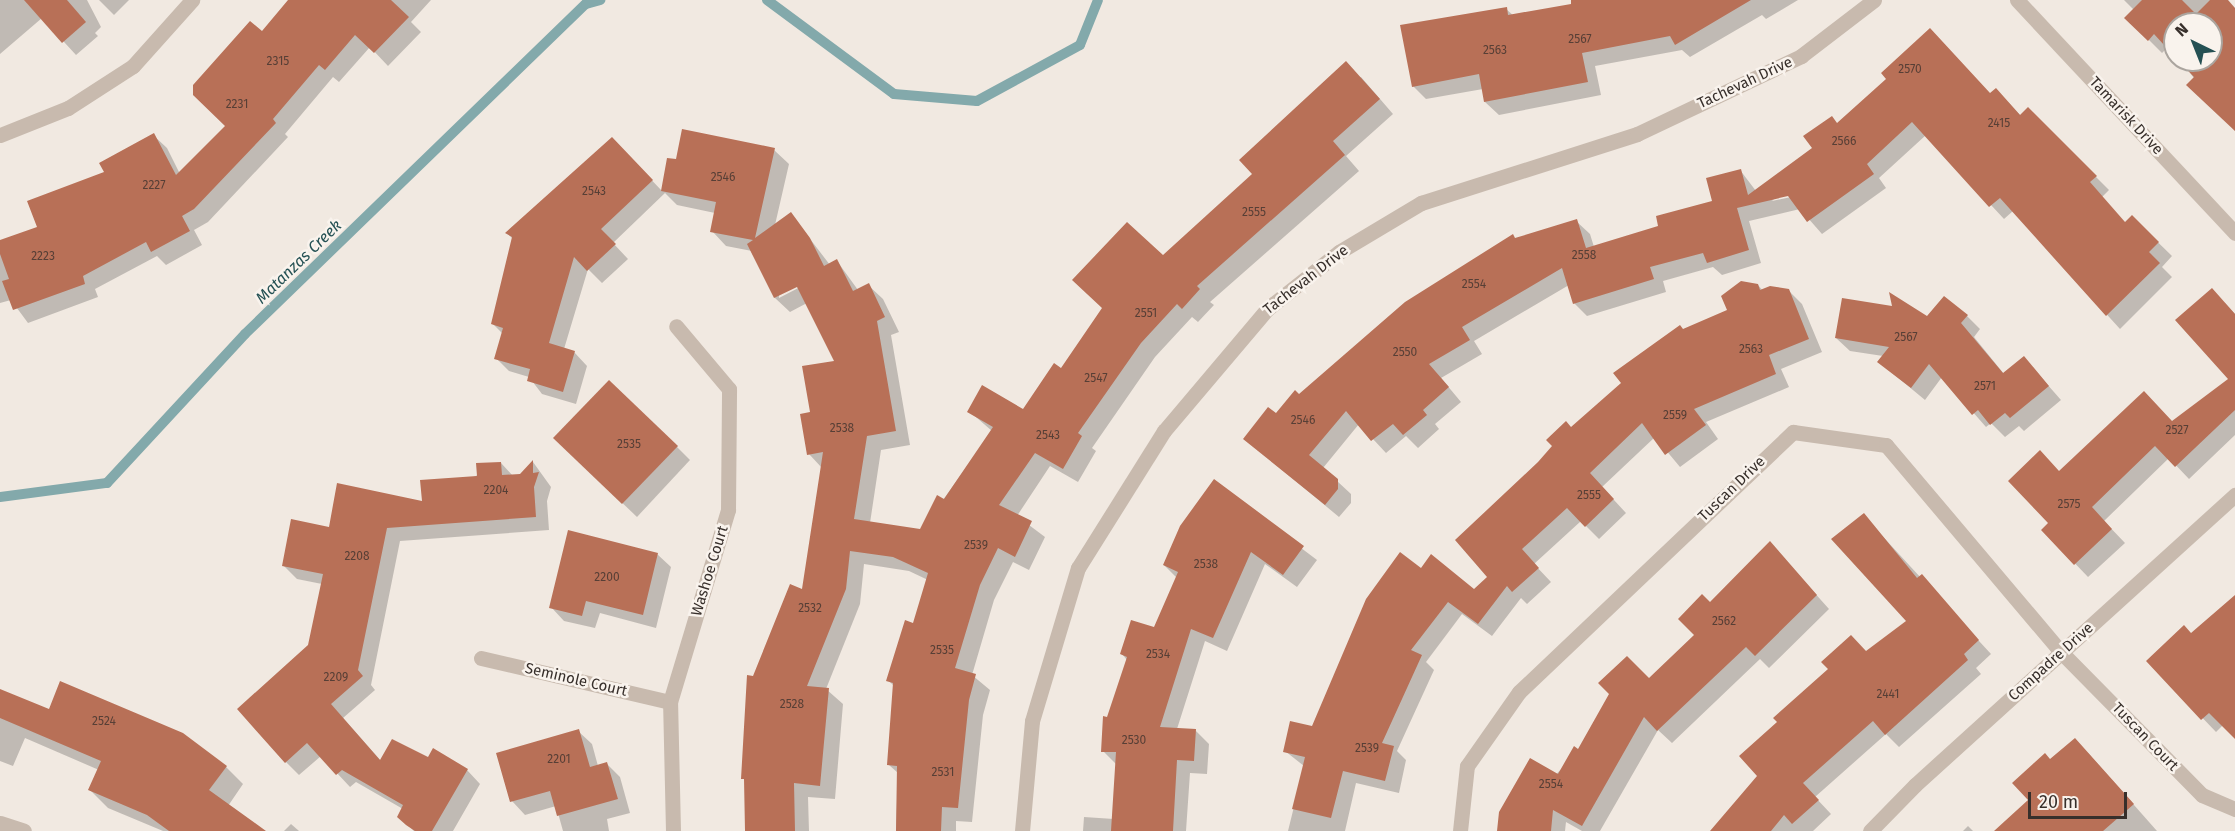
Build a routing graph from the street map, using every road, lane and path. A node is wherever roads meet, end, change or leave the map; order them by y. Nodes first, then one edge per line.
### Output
1 (192, 0) edge
2 (1874, 0) edge
3 (2018, 0) edge
4 (0, 135) edge
5 (2235, 233) edge
6 (676, 326) dead end
7 (2235, 495) edge
8 (2062, 653) junction
9 (481, 658) dead end
10 (670, 702) junction
11 (2235, 809) edge
12 (0, 823) edge
13 (24, 831) edge
14 (673, 831) edge
15 (1022, 831) edge
16 (1460, 831) edge
17 (1870, 831) edge

1 - 4 street
2 - 15 street, Tachevah Drive
3 - 5 street, Tamarisk Drive
6 - 10 street, Washoe Court
7 - 8 street, Compadre Drive
8 - 11 street, Tuscan Court
8 - 16 street, Tuscan Drive
8 - 17 street, Compadre Drive
9 - 10 street, Seminole Court
10 - 14 street, Washoe Court
12 - 13 street

